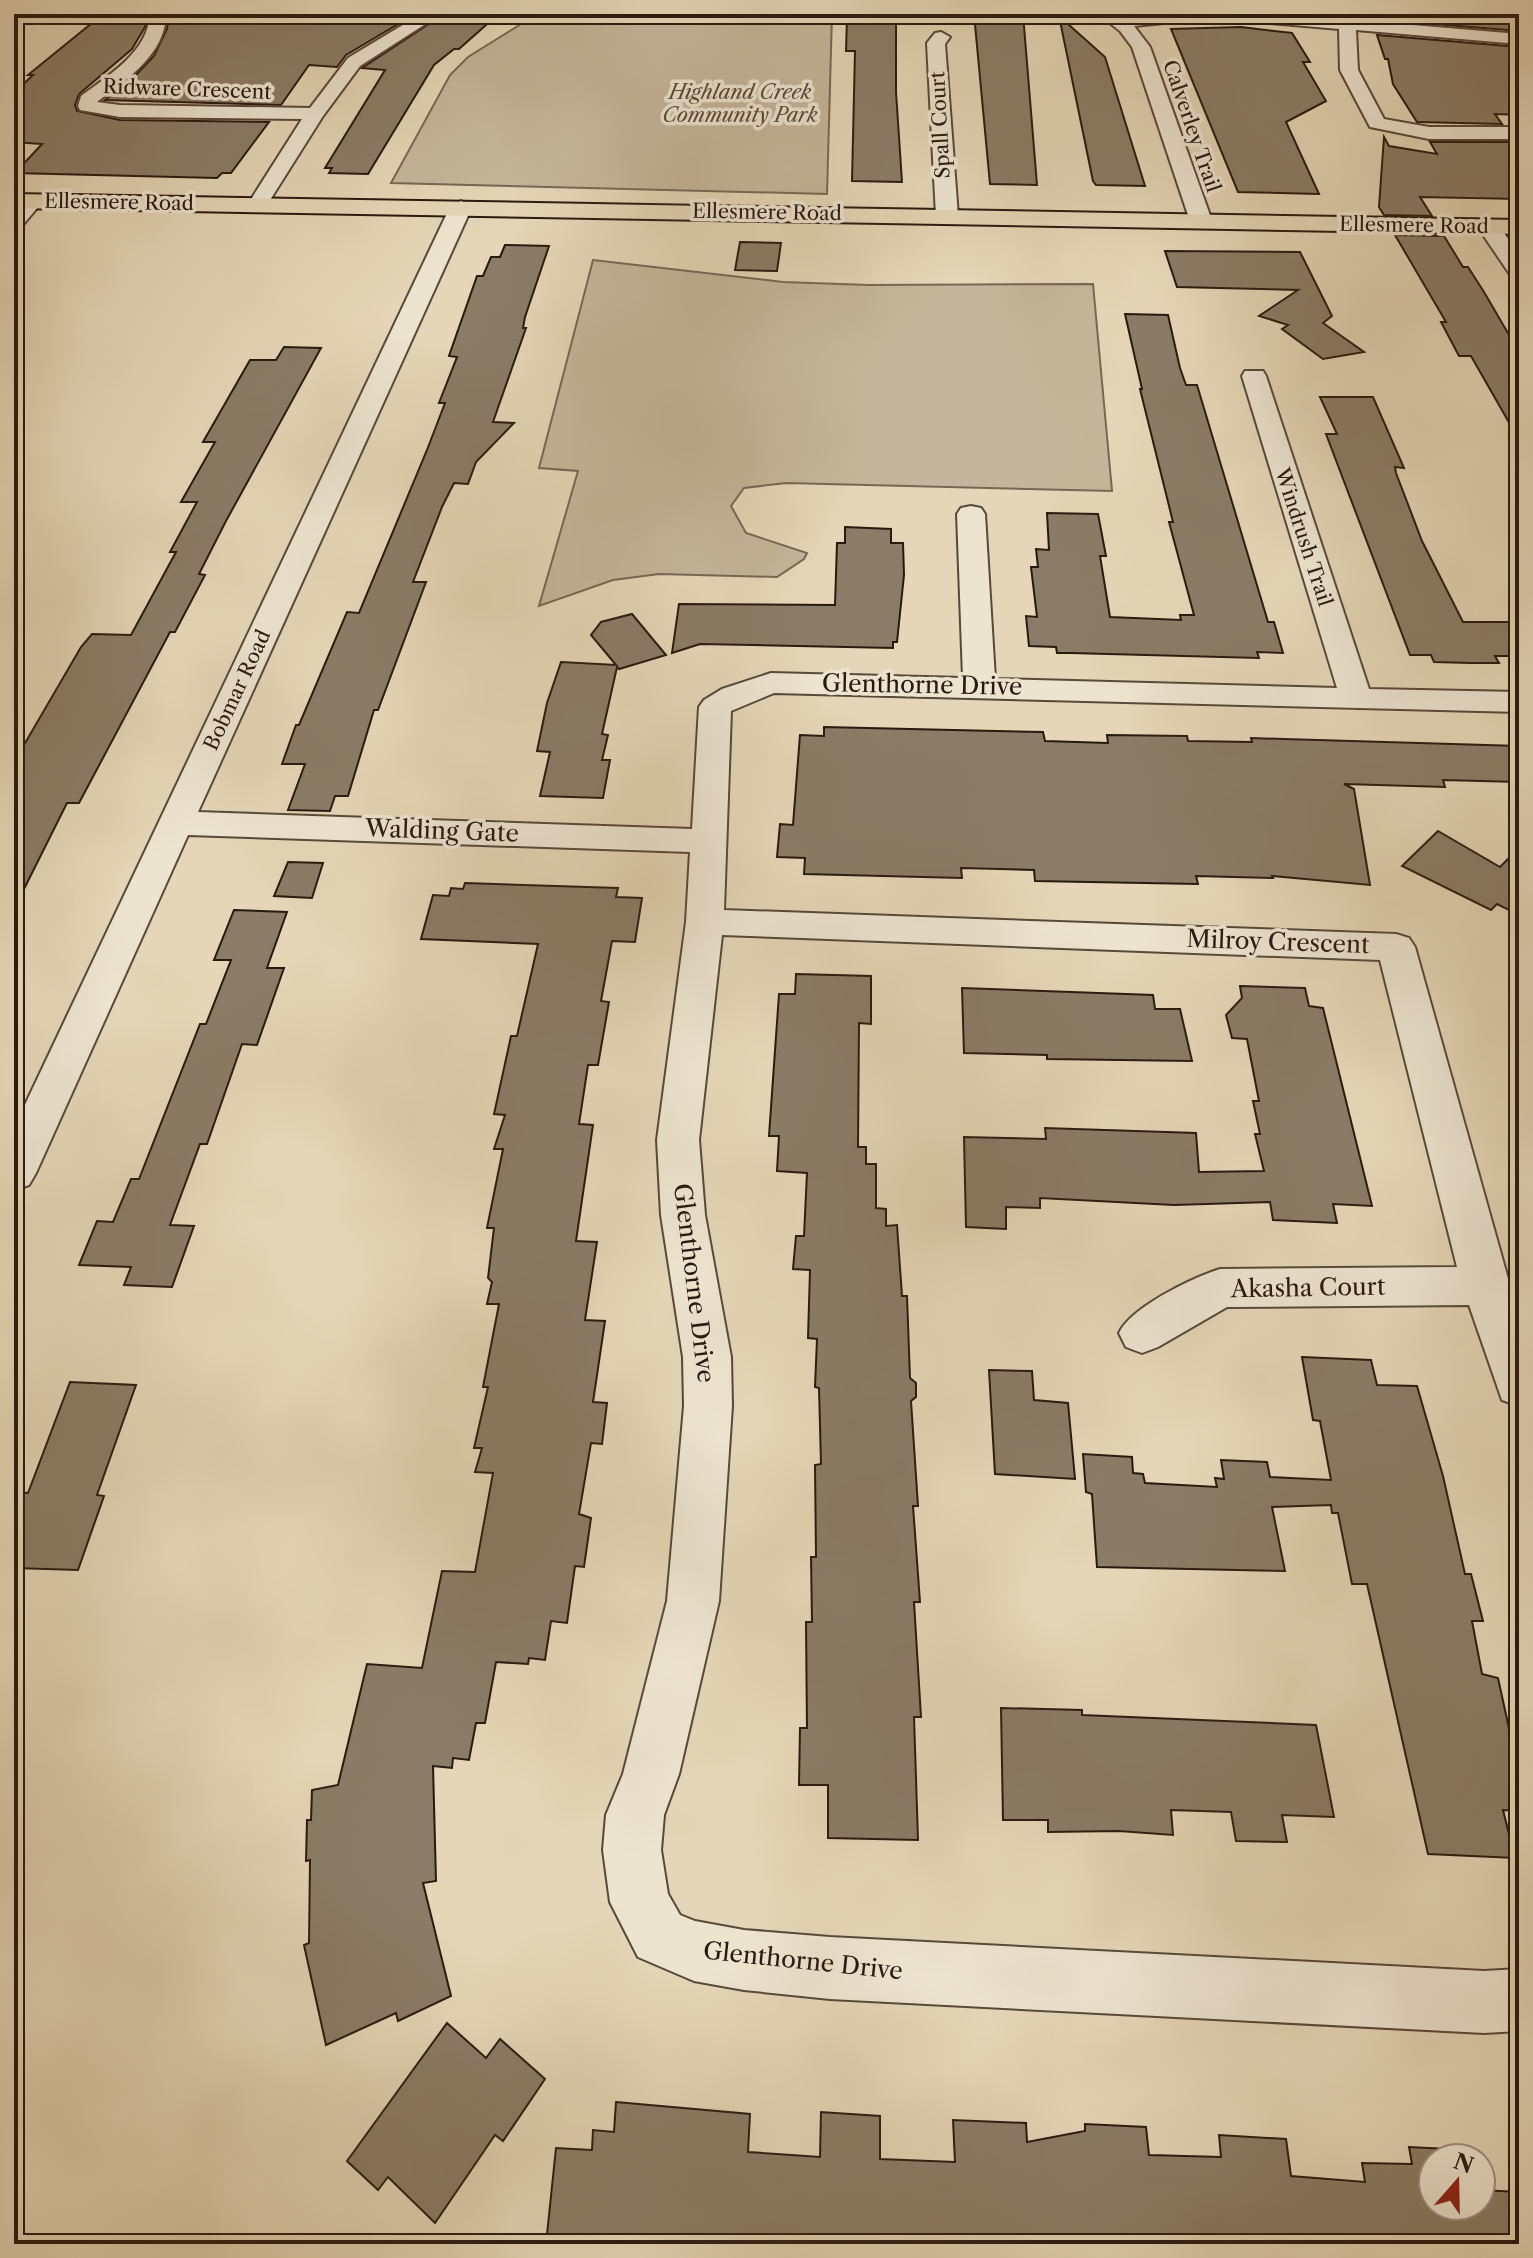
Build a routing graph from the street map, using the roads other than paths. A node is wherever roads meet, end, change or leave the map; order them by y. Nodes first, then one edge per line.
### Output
1 (158, 14) edge
2 (433, 14) edge
3 (1204, 14) edge
4 (1224, 14) edge
5 (1113, 18) edge
6 (1347, 26) junction
7 (941, 37) dead end
8 (1519, 39) edge
9 (315, 114) junction
10 (1519, 133) edge
11 (23, 201) edge
12 (258, 204) junction
13 (461, 207) junction
14 (947, 216) junction
15 (14, 221) edge
16 (1201, 221) junction
17 (1488, 226) junction
18 (1519, 227) edge
19 (1519, 271) edge
20 (1254, 376) dead end
21 (971, 514) dead end
22 (979, 686) junction
23 (1356, 697) junction
24 (1519, 702) edge
25 (176, 823) junction
26 (709, 841) junction
27 (705, 922) junction
28 (14, 1173) edge
29 (1485, 1286) junction
30 (1142, 1333) dead end
31 (1519, 1385) edge
32 (1519, 2000) edge

1 - 9 street, Ridware Crescent
2 - 9 street
3 - 5 street
4 - 6 street
5 - 16 street, Calverley Trail
6 - 8 street
6 - 10 street
7 - 14 street, Spall Court
9 - 12 street
11 - 12 main road, Ellesmere Road
11 - 15 street
12 - 13 main road, Ellesmere Road
13 - 14 main road, Ellesmere Road
13 - 25 street, Bobmar Road
14 - 16 main road, Ellesmere Road
16 - 17 main road, Ellesmere Road
17 - 18 main road, Ellesmere Road
17 - 19 street
20 - 23 street, Windrush Trail
21 - 22 street
22 - 23 street, Glenthorne Drive
22 - 26 street, Glenthorne Drive
23 - 24 street, Glenthorne Drive
25 - 26 street, Walding Gate
25 - 28 street, Bobmar Road
26 - 27 street, Glenthorne Drive
27 - 29 street, Milroy Crescent
27 - 32 street, Glenthorne Drive
29 - 30 street, Akasha Court
29 - 31 street, Milroy Crescent

